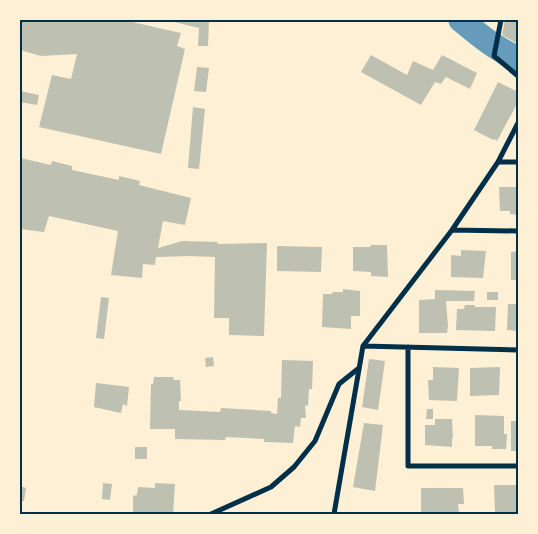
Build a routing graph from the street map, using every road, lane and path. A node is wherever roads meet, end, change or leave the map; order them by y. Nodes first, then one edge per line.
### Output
1 (501, 20) edge
2 (518, 76) edge
3 (518, 123) edge
4 (498, 162) junction
5 (518, 162) edge
6 (452, 230) junction
7 (518, 231) edge
8 (363, 346) junction
9 (408, 347) junction
10 (518, 350) edge
11 (359, 368) junction
12 (518, 466) edge
13 (211, 514) edge
14 (334, 514) edge

1 - 2 street
3 - 4 street
4 - 5 street
4 - 6 street
6 - 7 street
6 - 8 street
8 - 9 street
8 - 11 street
9 - 10 street
9 - 12 street
11 - 13 street
11 - 14 street

